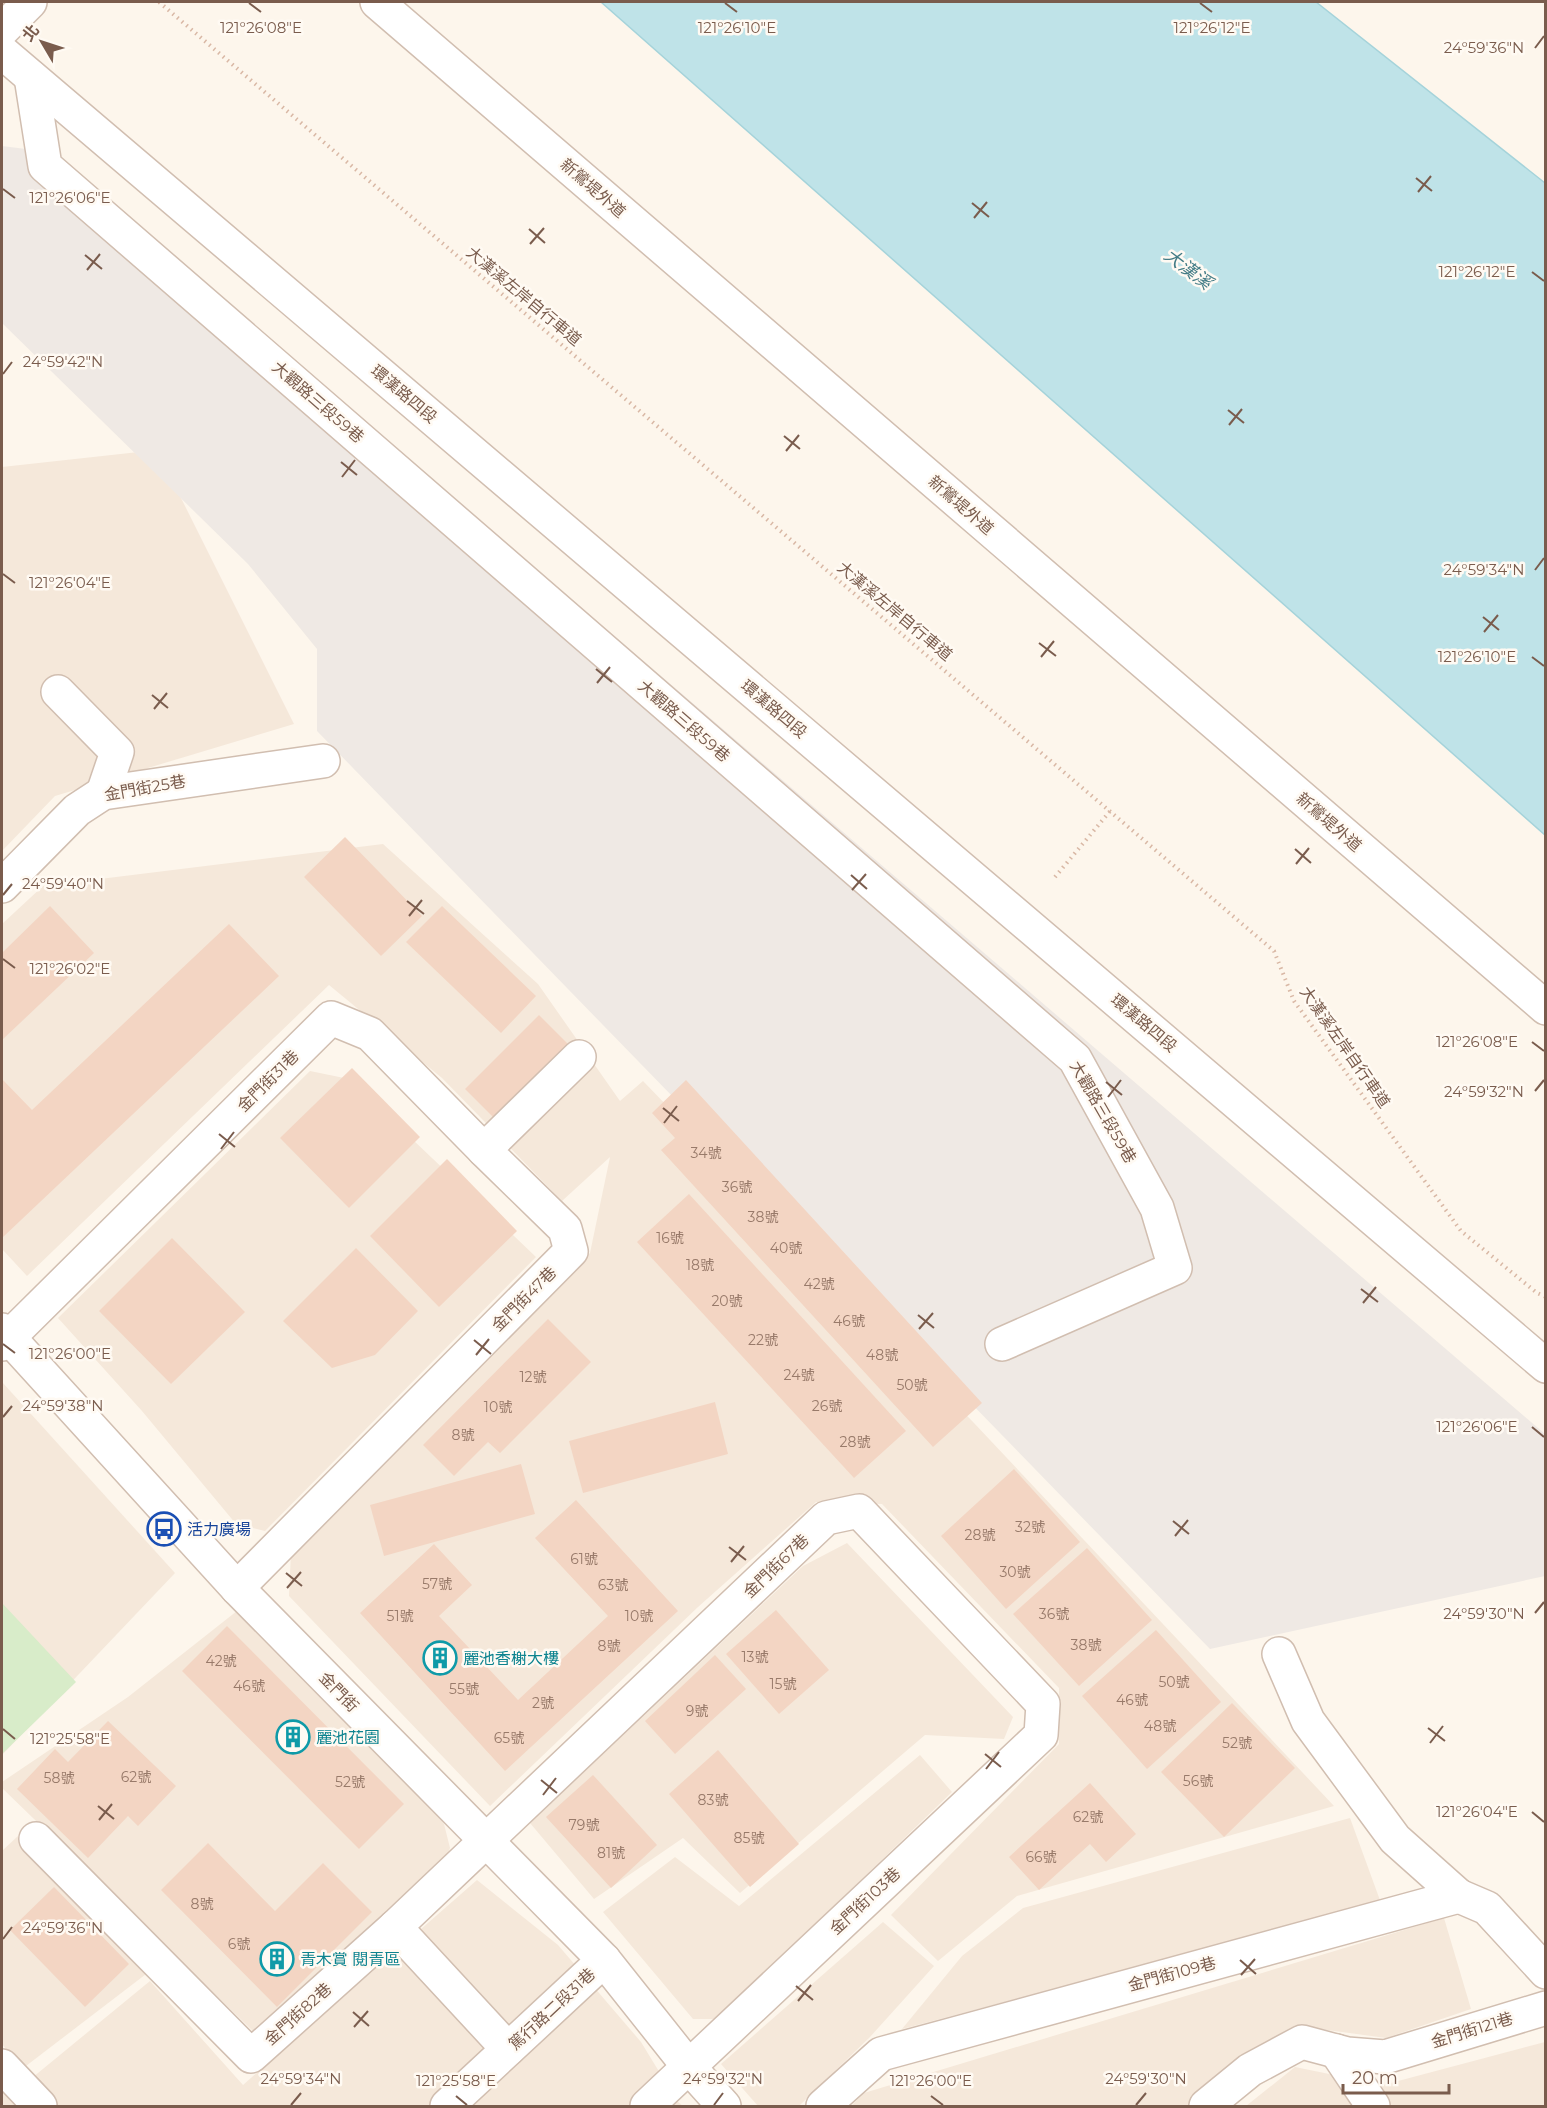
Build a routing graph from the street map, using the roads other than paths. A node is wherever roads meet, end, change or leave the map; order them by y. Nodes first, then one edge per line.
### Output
1 (30, 2) edge
2 (377, 2) edge
3 (2, 30) edge
4 (2, 53) edge
5 (31, 76) junction
6 (58, 692) dead end
7 (323, 761) dead end
8 (103, 794) junction
9 (2, 886) edge
10 (1545, 1008) edge
11 (579, 1057) dead end
12 (484, 1150) junction
13 (4, 1338) edge
14 (1002, 1344) dead end
15 (1545, 1366) edge
16 (237, 1588) junction
17 (1279, 1654) dead end
18 (1041, 1735) joint
19 (36, 1839) dead end
20 (486, 1842) junction
21 (1459, 1896) junction
22 (395, 1927) junction
23 (604, 1960) junction
24 (1545, 1972) edge
25 (1545, 2008) edge
26 (508, 2049) junction
27 (1336, 2051) junction
28 (2, 2066) edge
29 (689, 2067) junction
30 (40, 2106) edge
31 (447, 2106) edge
32 (647, 2106) edge
33 (724, 2106) edge
34 (823, 2106) edge
35 (1206, 2106) edge
36 (1373, 2106) edge

1 - 3 street
2 - 10 street, 新鶯堤外道
4 - 5 street, 環漢路四段
5 - 14 street, 大觀路三段59巷
5 - 15 street, 環漢路四段
6 - 8 street
7 - 8 street, 金門街25巷
8 - 9 street, 金門街25巷
11 - 12 street
12 - 13 street, 金門街31巷
12 - 16 street, 金門街47巷
13 - 16 street, 金門街
16 - 20 street, 金門街
17 - 21 street
18 - 20 street, 金門街67巷
18 - 29 street, 金門街103巷
19 - 22 street, 金門街82巷
20 - 22 street
20 - 23 street, 金門街
21 - 24 street
21 - 34 street, 金門街109巷
22 - 26 street
23 - 26 street, 篤行路二段31巷
23 - 29 street, 金門街
25 - 27 street, 金門街121巷
26 - 31 street, 篤行路二段31巷
27 - 35 street, 金門街121巷
27 - 36 street
28 - 30 street
29 - 32 street, 金門街103巷
29 - 33 street, 金門街

